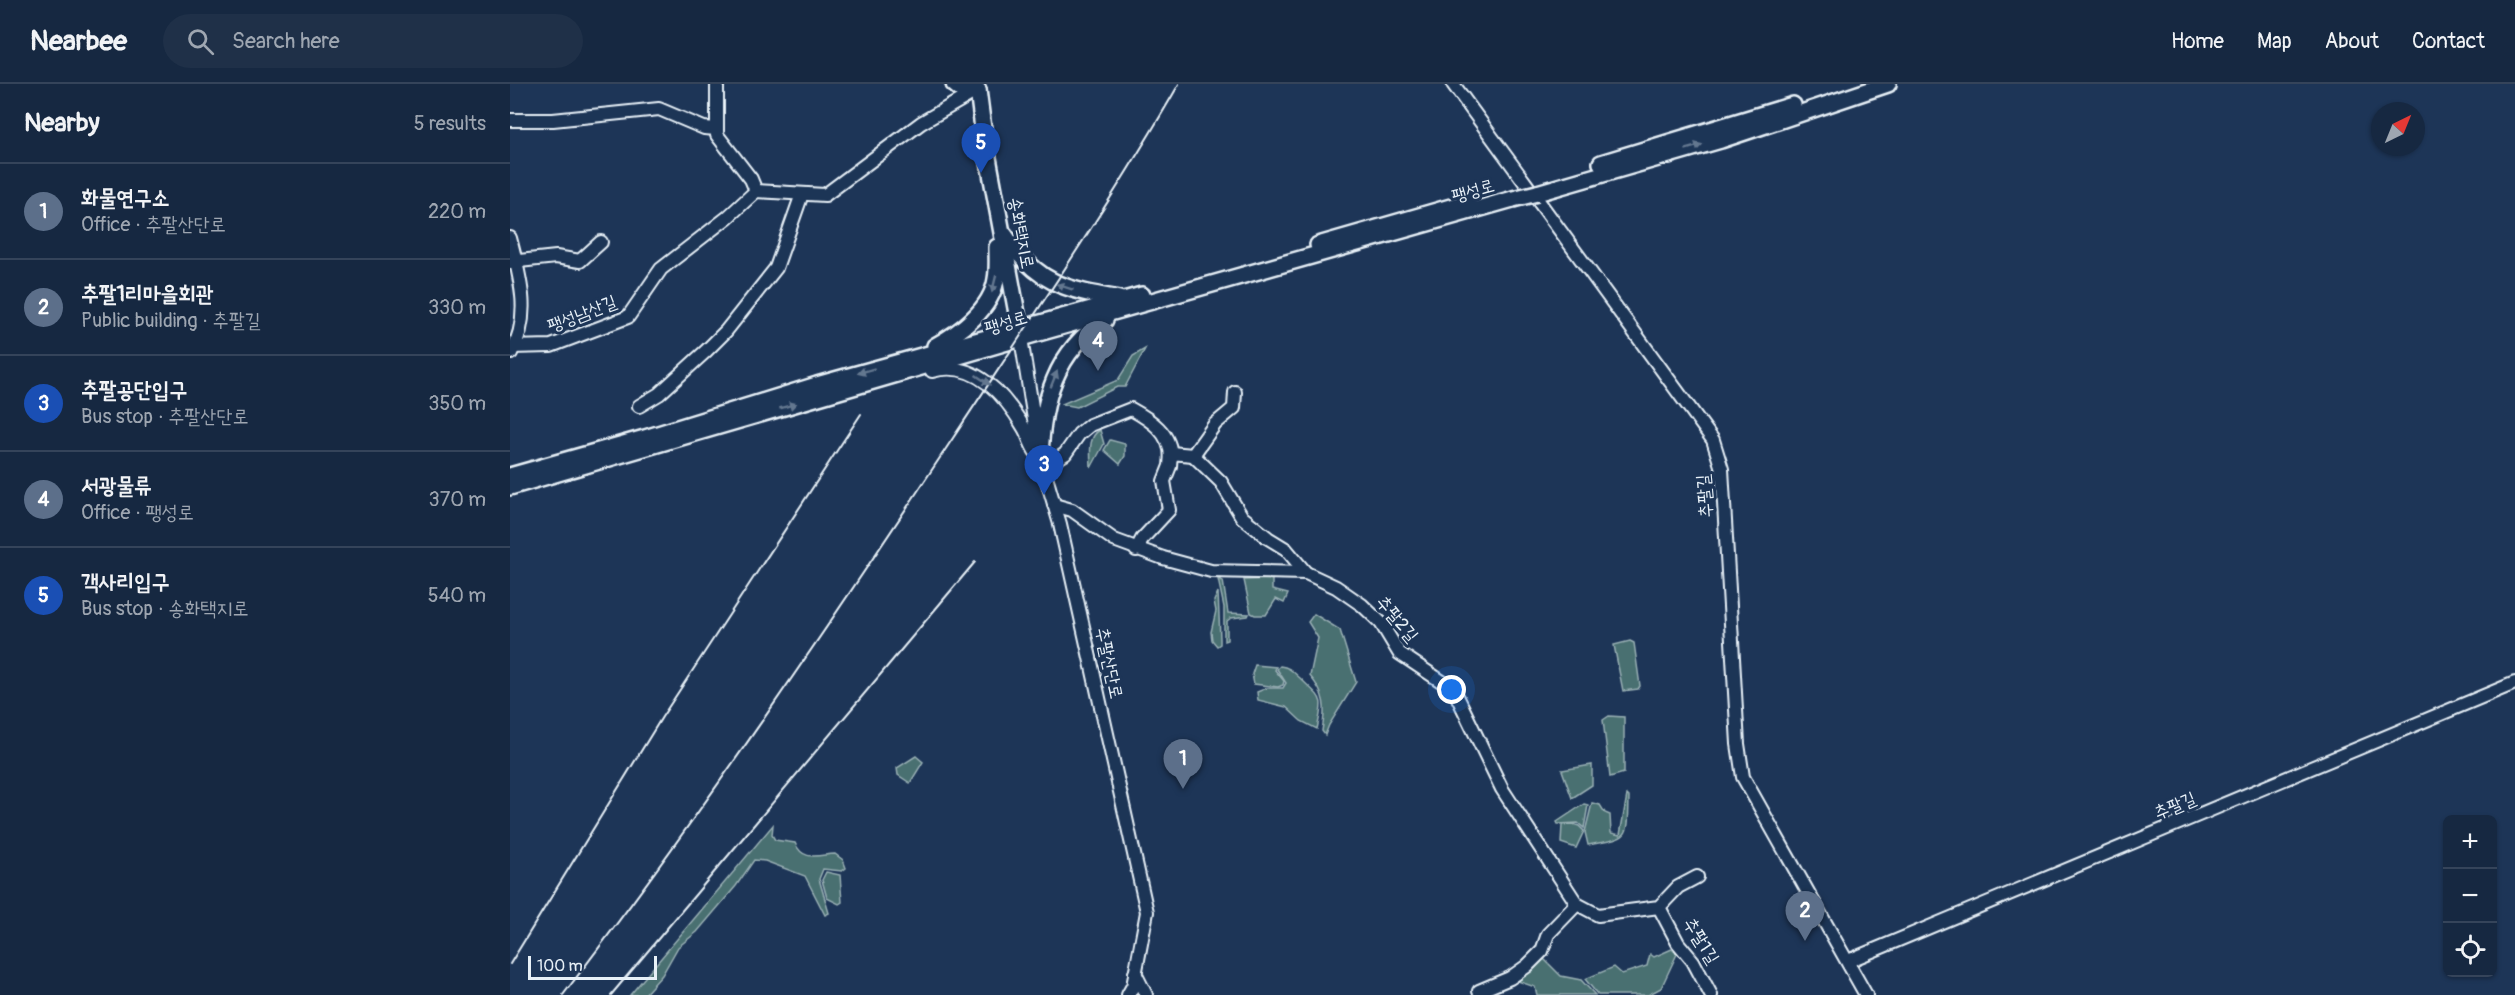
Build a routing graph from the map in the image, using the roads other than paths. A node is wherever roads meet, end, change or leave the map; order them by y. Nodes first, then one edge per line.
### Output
1 (717, 84) edge
2 (954, 84) edge
3 (1453, 84) edge
4 (1859, 84) edge
5 (1888, 84) edge
6 (980, 86) edge
7 (510, 120) edge
8 (717, 129) junction
9 (1534, 189) junction
10 (756, 191) junction
11 (802, 194) junction
12 (1000, 226) junction
13 (510, 238) edge
14 (601, 242) dead end
15 (513, 262) edge
16 (1121, 306) junction
17 (1021, 332) junction
18 (511, 350) edge
19 (905, 366) junction
20 (1234, 392) dead end
21 (639, 406) dead end
22 (1193, 455) junction
23 (1040, 457) junction
24 (1171, 458) junction
25 (510, 476) edge
26 (510, 487) edge
27 (1054, 505) junction
28 (1136, 550) junction
29 (1306, 573) junction
30 (2515, 683) edge
31 (1697, 878) dead end
32 (1577, 904) junction
33 (1659, 907) junction
34 (1848, 961) junction
35 (1135, 973) junction
36 (1477, 994) edge
37 (1128, 995) edge
38 (1146, 995) edge
39 (1711, 995) edge
40 (1866, 995) edge

1 - 8 street
2 - 6 main road
3 - 34 street, 추팔길
4 - 9 main road
9 -> 5 main road
6 - 11 street
6 - 12 main road, 송화택지로
7 - 8 street
8 - 10 street
9 - 16 main road, 팽성로, bridge
10 - 11 street
10 - 18 street, 팽성남산길
11 - 21 street
16 -> 12 main road
12 - 17 main road, 송화택지로
12 -> 19 main road
13 - 15 street
14 - 15 street
15 - 18 street
16 - 17 main road, 팽성로
23 -> 16 main road
17 - 19 main road, 팽성로
17 - 23 street, 추팔산단로
19 -> 23 street
19 -> 25 main road, 팽성로
26 -> 19 main road, 팽성로
20 - 22 street
22 - 24 street
22 - 29 street
23 - 24 street
23 - 27 street, 추팔산단로
24 - 28 street
27 - 28 street, 추팔2길
27 - 35 street, 추팔산단로
28 - 29 street, 추팔2길
29 - 32 street, 추팔2길
30 - 34 street, 추팔길
31 - 33 street
32 - 33 street
32 - 36 street
33 - 39 street, 추팔1길
34 - 40 street, 추팔길
35 - 37 street, 추팔산단로
35 - 38 street

